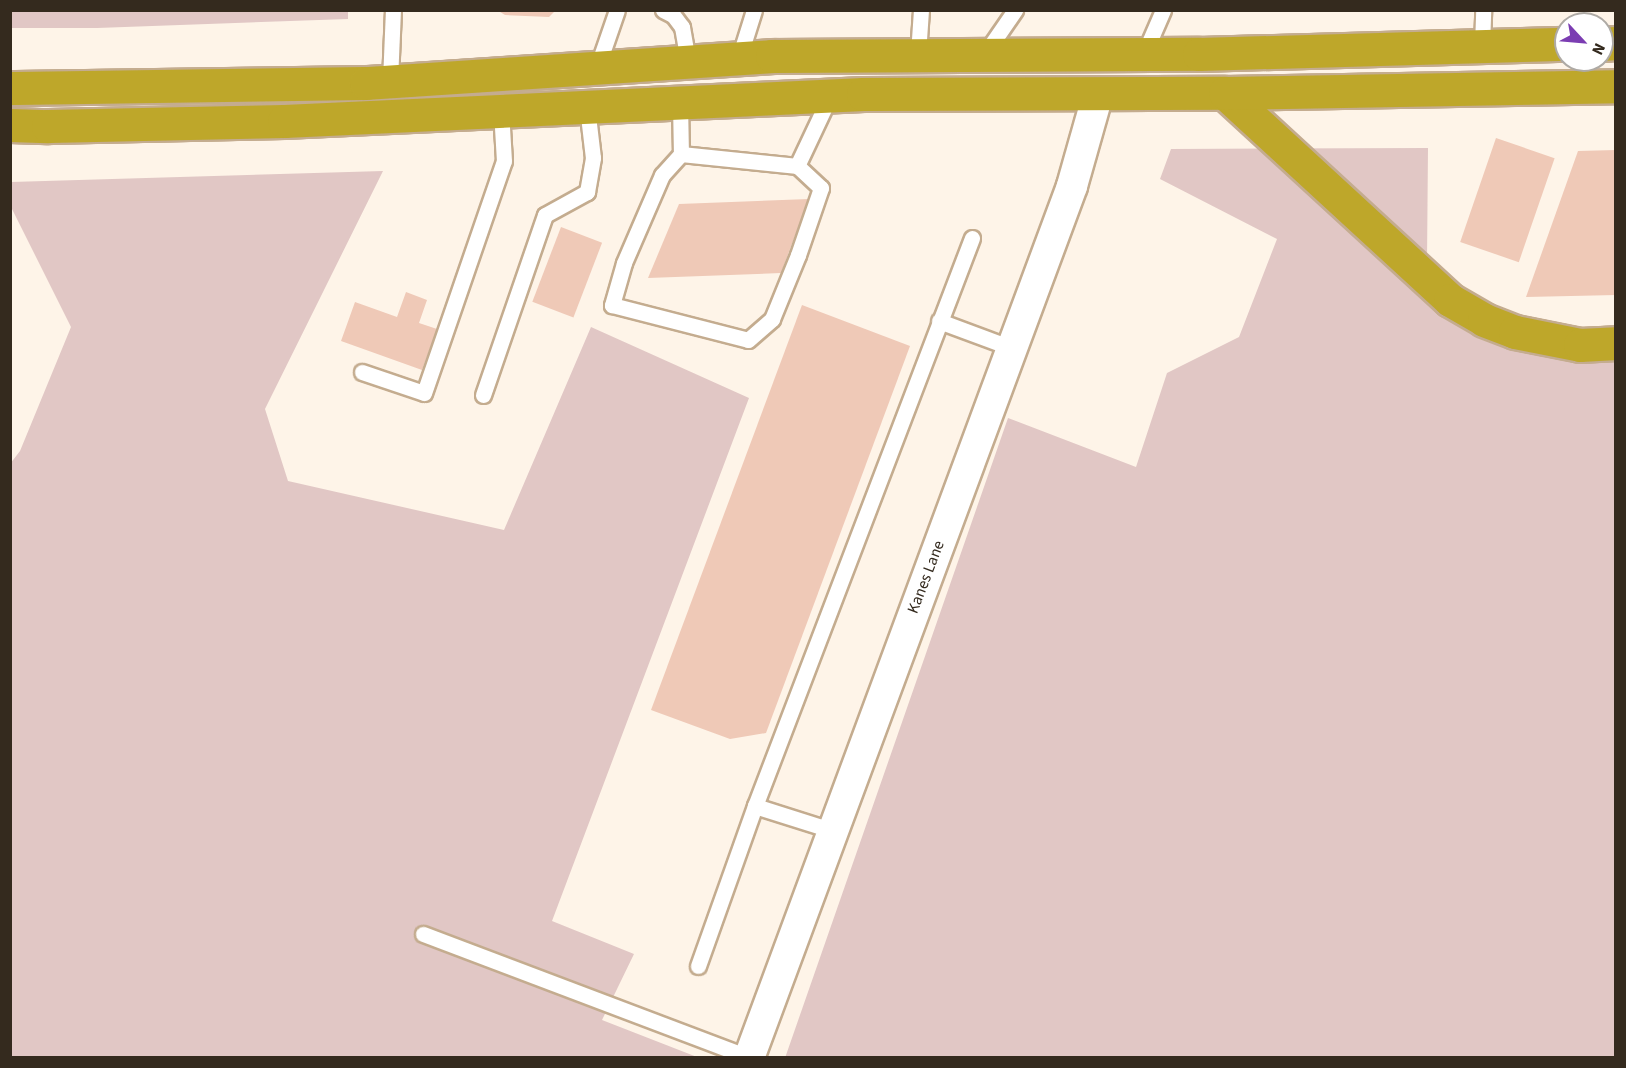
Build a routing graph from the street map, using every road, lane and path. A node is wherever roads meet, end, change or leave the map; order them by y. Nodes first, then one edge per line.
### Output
1 (393, 10) edge
2 (617, 10) edge
3 (663, 10) edge
4 (754, 10) edge
5 (921, 10) edge
6 (1015, 10) edge
7 (1163, 10) edge
8 (1483, 10) edge
9 (1554, 44) edge
10 (1482, 46) junction
11 (918, 54) junction
12 (1144, 54) junction
13 (983, 55) junction
14 (739, 58) junction
15 (688, 62) junction
16 (597, 68) junction
17 (390, 81) junction
18 (1616, 86) edge
19 (10, 88) edge
20 (1225, 93) junction
21 (1098, 94) junction
22 (830, 96) junction
23 (680, 103) junction
24 (587, 107) junction
25 (501, 111) junction
26 (10, 125) edge
27 (681, 154) junction
28 (797, 166) junction
29 (972, 238) dead end
30 (939, 321) junction
31 (1616, 343) edge
32 (1012, 348) junction
33 (362, 372) dead end
34 (483, 395) dead end
35 (755, 806) junction
36 (831, 830) junction
37 (423, 934) dead end
38 (698, 966) dead end
39 (749, 1057) edge

1 - 17 lane
2 - 16 lane
3 - 15 lane
4 - 14 lane
5 - 11 lane
6 - 13 lane
7 - 12 lane
8 - 10 lane
9 - 10 highway
10 - 12 highway
11 - 13 highway
11 - 14 highway
12 - 13 highway
14 - 15 highway
15 - 16 highway
16 - 17 highway
17 - 19 highway
18 - 20 highway
20 - 21 highway
20 - 31 highway
21 - 22 highway
21 - 32 street, Kanes Lane
22 - 23 highway
22 - 28 lane
23 - 24 highway
23 - 27 lane
24 - 25 highway
24 - 34 lane
25 - 26 highway
25 - 33 lane
27 - 28 lane
27 - 28 lane
29 - 30 lane
30 - 32 lane
30 - 35 lane
32 - 36 street, Kanes Lane
35 - 36 lane
35 - 38 lane
36 - 39 street, Kanes Lane
37 - 39 lane

